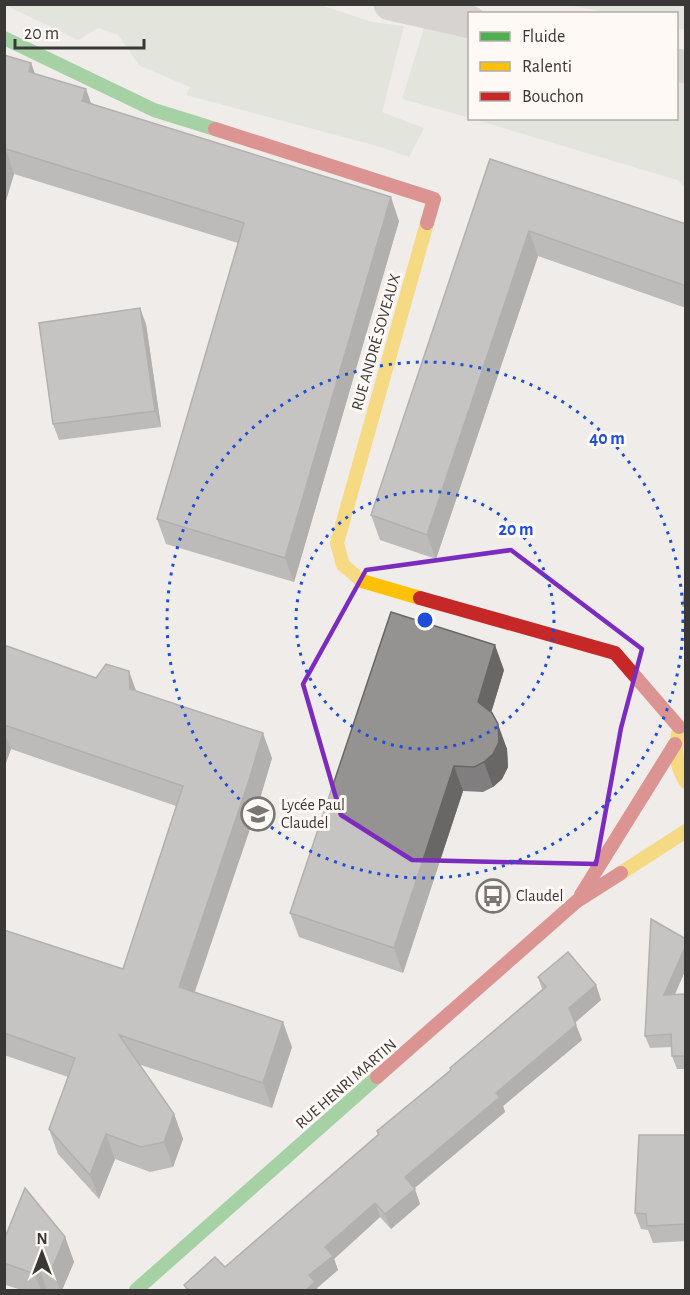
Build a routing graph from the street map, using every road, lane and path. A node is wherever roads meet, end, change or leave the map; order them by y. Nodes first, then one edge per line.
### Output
1 (390, 4) edge
2 (468, 22) edge
3 (4, 38) edge
4 (682, 722) edge
5 (675, 744) junction
6 (686, 782) edge
7 (686, 831) edge
8 (577, 901) junction
9 (136, 1290) edge

1 - 2 street
3 - 4 street, RUE ANDRÉ SOVEAUX
4 - 5 street
5 - 6 street
5 - 8 street, RUE HENRI MARTIN
7 - 8 street, RUE HENRI MARTIN
8 - 9 street, RUE HENRI MARTIN

